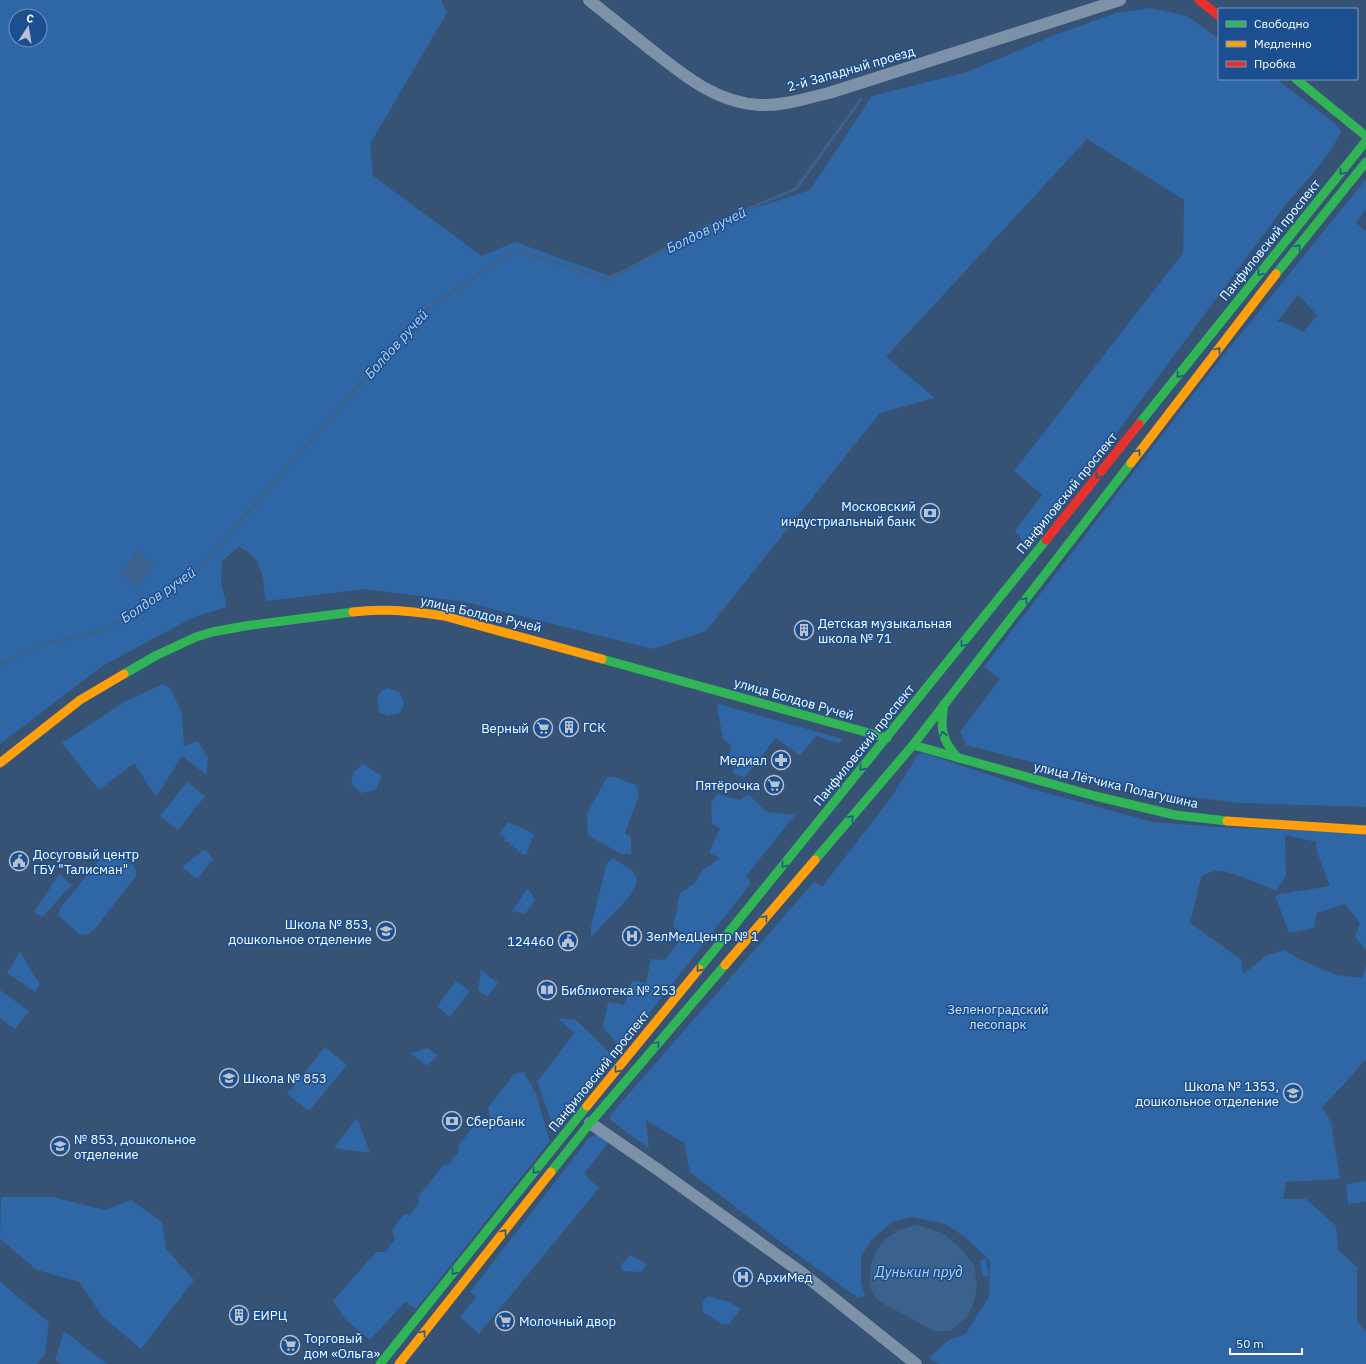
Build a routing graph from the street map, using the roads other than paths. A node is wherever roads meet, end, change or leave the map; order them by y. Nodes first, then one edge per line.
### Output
1 (589, 0) edge
2 (1120, 0) edge
3 (1199, 0) edge
4 (1218, 15) edge
5 (1297, 80) edge
6 (1366, 136) edge
7 (1366, 141) edge
8 (1366, 162) edge
9 (944, 704) junction
10 (890, 739) junction
11 (910, 744) junction
12 (958, 758) junction
13 (0, 763) edge
14 (1366, 830) edge
15 (590, 1123) junction
16 (380, 1364) edge
17 (399, 1364) edge
18 (916, 1364) edge

1 - 2 street, 2-й Западный проезд
3 - 4 main road
5 - 6 main road
7 -> 10 main road, Панфиловский проспект
9 -> 8 main road, Панфиловский проспект
9 - 11 main road, Панфиловский проспект
12 -> 9 main road
10 - 13 main road, улица Болдов Ручей
10 -> 16 main road, Панфиловский проспект
11 - 12 main road, улица Лётчика Полагушина
15 -> 11 main road, Панфиловский проспект
12 - 14 main road, улица Лётчика Полагушина
17 -> 15 main road, Панфиловский проспект
15 - 18 street

